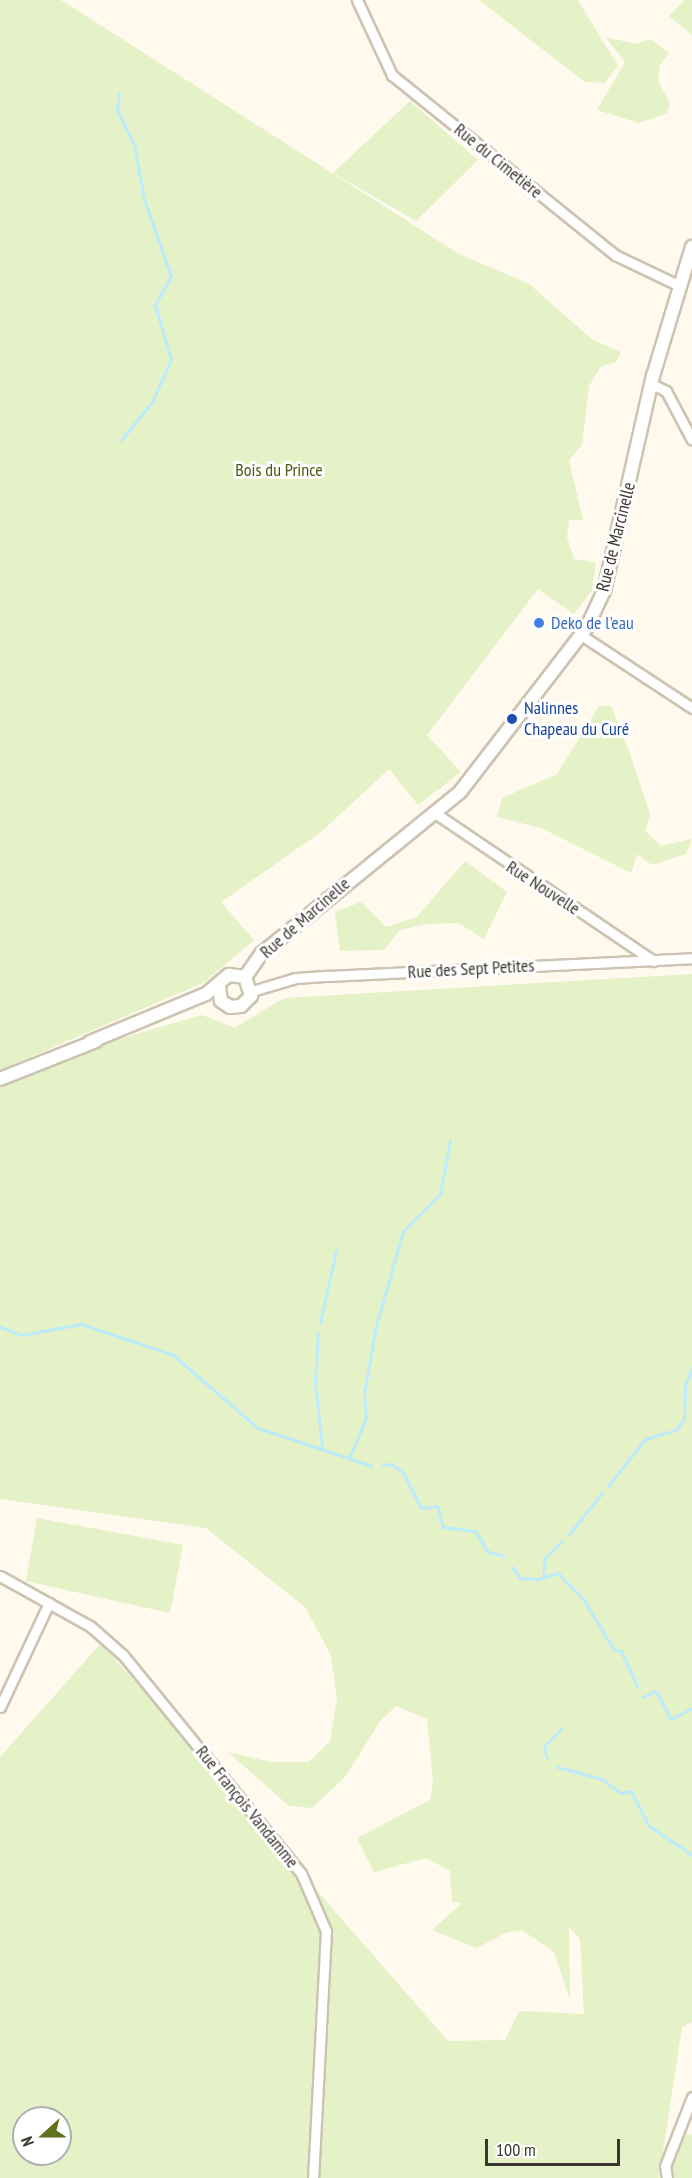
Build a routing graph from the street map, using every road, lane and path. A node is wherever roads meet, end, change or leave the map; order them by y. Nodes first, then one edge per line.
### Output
1 (357, 0) edge
2 (692, 247) edge
3 (678, 285) junction
4 (652, 384) junction
5 (692, 440) edge
6 (581, 635) junction
7 (692, 708) edge
8 (435, 813) junction
9 (692, 958) edge
10 (654, 961) junction
11 (245, 977) junction
12 (219, 986) junction
13 (252, 991) junction
14 (221, 1000) junction
15 (90, 1042) junction
16 (0, 1079) edge
17 (0, 1576) edge
18 (49, 1603) junction
19 (0, 1707) edge
20 (692, 2097) edge
21 (313, 2178) edge
22 (667, 2178) edge

1 - 3 street, Rue du Cimetière
2 - 3 street, Rue de Marcinelle
3 - 4 street, Rue de Marcinelle
4 - 5 street
4 - 6 street, Rue de Marcinelle
6 - 7 street
6 - 8 street, Rue de Marcinelle
8 - 10 street, Rue Nouvelle
8 - 11 street, Rue de Marcinelle
9 - 10 street, Rue des Sept Petites
10 - 13 street, Rue des Sept Petites
11 - 12 street
11 - 13 street
12 - 14 street
12 - 15 street
13 - 14 street
14 - 15 street
15 - 16 street
17 - 18 street, Rue François Vandamme
18 - 19 street
18 - 21 street, Rue François Vandamme
20 - 22 street

